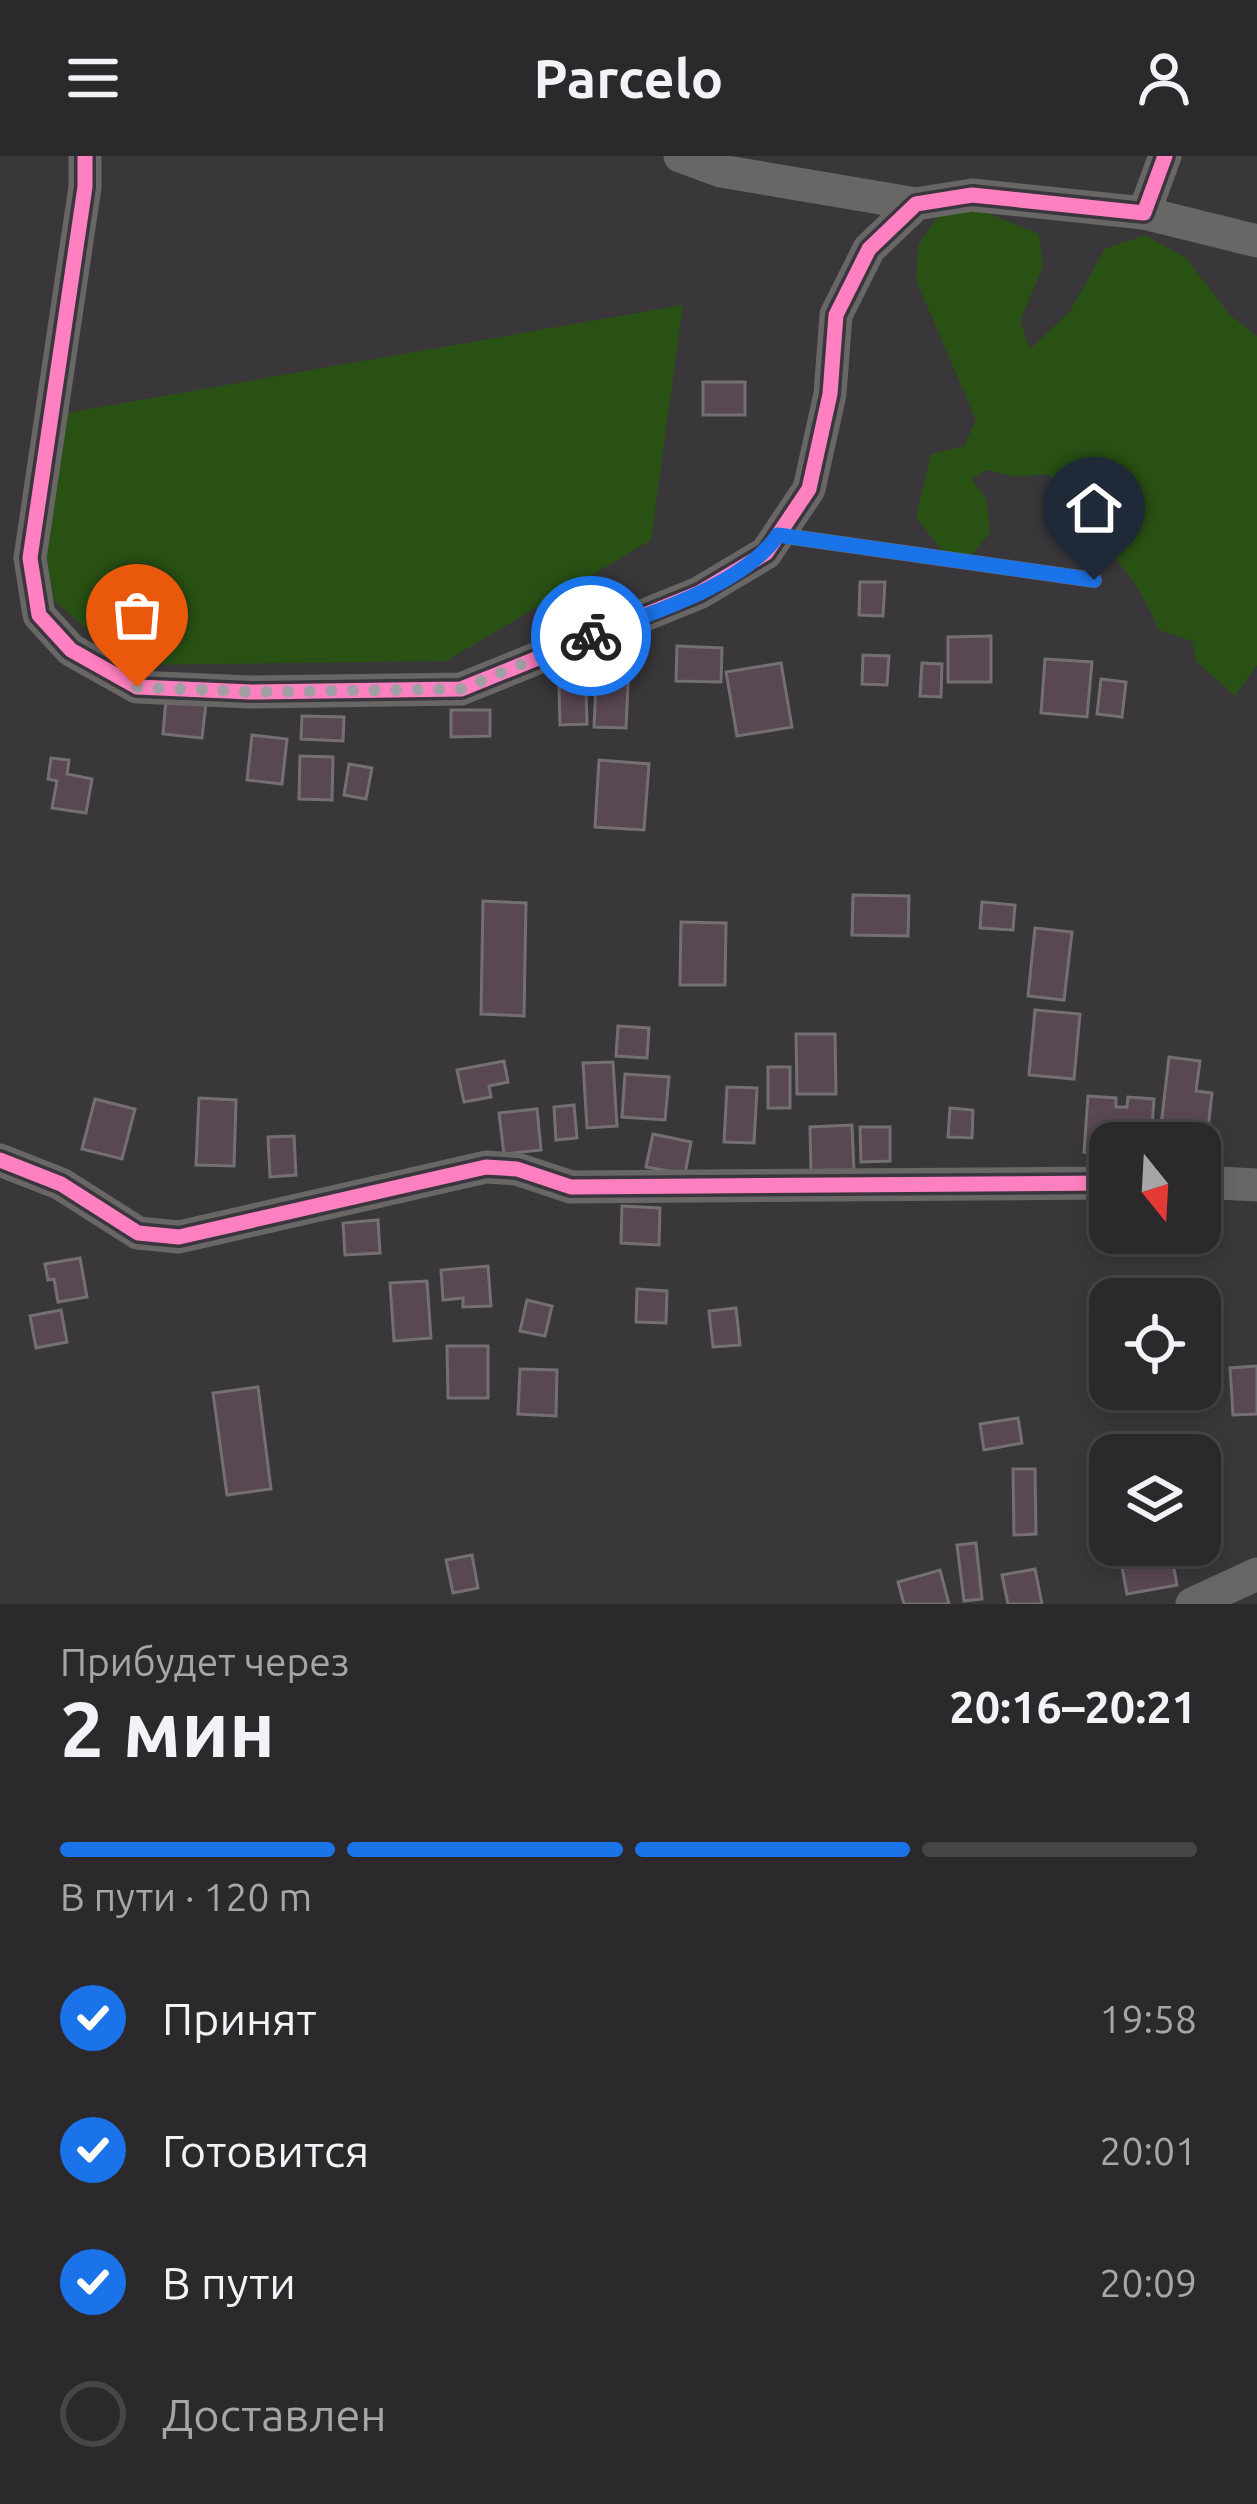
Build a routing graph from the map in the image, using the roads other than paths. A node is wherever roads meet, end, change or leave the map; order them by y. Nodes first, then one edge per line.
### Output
1 (85, 156) edge
2 (680, 156) edge
3 (1165, 156) edge
4 (916, 204) junction
5 (1144, 213) junction
6 (1253, 243) edge
7 (778, 535) junction
8 (1094, 580) dead end
9 (0, 1160) edge
10 (1089, 1183) edge
11 (1221, 1183) edge
12 (1257, 1185) edge
13 (1257, 1574) edge
14 (1192, 1604) edge

1 - 7 street
2 - 4 street
3 - 5 street
4 - 5 street
4 - 7 street
5 - 6 street
7 - 8 lane
9 - 10 street
11 - 12 street
13 - 14 street

